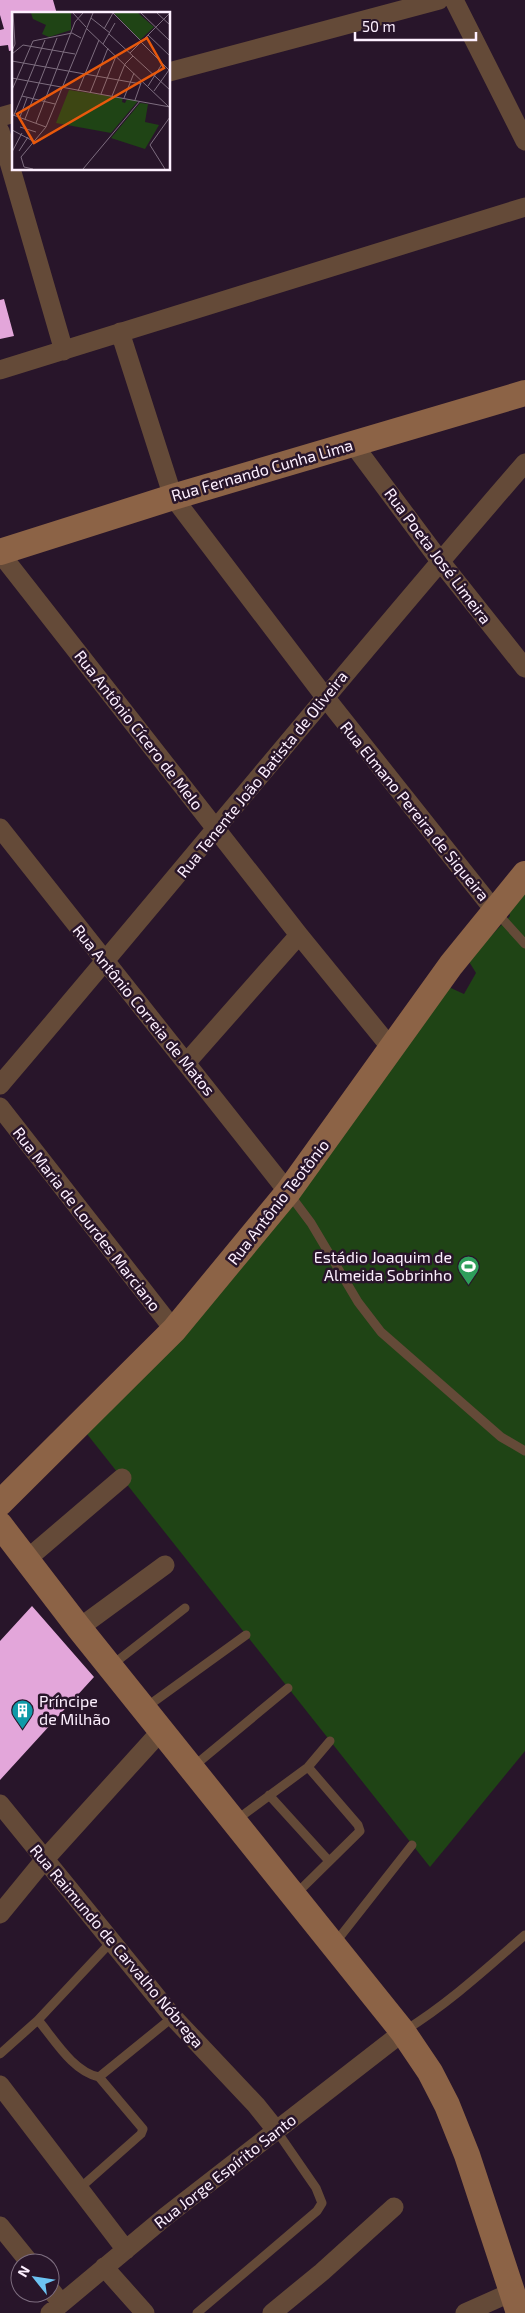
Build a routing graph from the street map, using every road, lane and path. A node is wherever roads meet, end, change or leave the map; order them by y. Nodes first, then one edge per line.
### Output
1 (440, 0) edge
2 (454, 0) edge
3 (170, 72) edge
4 (0, 131) edge
5 (525, 141) edge
6 (525, 207) edge
7 (120, 332) junction
8 (64, 351) junction
9 (0, 370) edge
10 (525, 392) edge
11 (353, 444) junction
12 (525, 463) edge
13 (173, 496) junction
14 (0, 552) edge
15 (440, 561) junction
16 (525, 668) edge
17 (324, 697) junction
18 (0, 828) edge
19 (217, 829) junction
20 (525, 874) edge
21 (494, 910) junction
22 (299, 935) junction
23 (525, 944) edge
24 (105, 962) junction
25 (391, 1048) junction
26 (186, 1063) junction
27 (0, 1085) edge
28 (0, 1107) edge
29 (288, 1192) junction
30 (174, 1330) junction
31 (525, 1451) edge
32 (122, 1478) dead end
33 (0, 1503) edge
34 (0, 1526) edge
35 (26, 1560) junction
36 (165, 1564) dead end
37 (185, 1608) dead end
38 (79, 1628) junction
39 (246, 1635) dead end
40 (110, 1666) junction
41 (288, 1688) dead end
42 (144, 1709) junction
43 (162, 1731) junction
44 (330, 1740) dead end
45 (192, 1767) junction
46 (308, 1767) junction
47 (269, 1795) junction
48 (0, 1804) edge
49 (234, 1822) junction
50 (412, 1845) dead end
51 (45, 1859) junction
52 (329, 1861) junction
53 (294, 1896) junction
54 (0, 1914) edge
55 (525, 1934) edge
56 (112, 1941) junction
57 (334, 1945) junction
58 (173, 2017) junction
59 (38, 2020) junction
60 (403, 2032) junction
61 (0, 2054) edge
62 (99, 2077) junction
63 (0, 2085) edge
64 (276, 2130) junction
65 (80, 2188) junction
66 (394, 2206) dead end
67 (0, 2226) edge
68 (126, 2250) junction
69 (22, 2253) edge
70 (104, 2267) junction
71 (60, 2298) edge
72 (515, 2303) edge
73 (145, 2313) edge
74 (197, 2313) edge
75 (272, 2313) edge
76 (465, 2313) edge

1 - 3 street
2 - 5 street
4 - 8 street
6 - 7 street
7 - 8 street
7 - 13 street, Rua Elmano Pereira de Siqueira
8 - 9 street
10 - 11 street, Rua Fernando Cunha Lima
11 - 13 street, Rua Fernando Cunha Lima
11 - 15 street, Rua Poeta José Limeira
12 - 15 street, Rua Tenente João Batista de Oliveira
13 - 14 street, Rua Fernando Cunha Lima
13 - 17 street, Rua Elmano Pereira de Siqueira
14 - 19 street, Rua Antônio Cícero de Melo
15 - 16 street, Rua Poeta José Limeira
15 - 17 street, Rua Tenente João Batista de Oliveira
17 - 19 street, Rua Tenente João Batista de Oliveira
17 - 21 street, Rua Elmano Pereira de Siqueira
18 - 24 street, Rua Antônio Correia de Matos
19 - 22 street, Rua Antônio Cícero de Melo
19 - 24 street, Rua Tenente João Batista de Oliveira
20 - 21 street, Rua Antônio Teotônio
21 - 23 lane
21 - 25 street, Rua Antônio Teotônio
22 - 25 street, Rua Antônio Cícero de Melo
22 - 26 street
24 - 26 street, Rua Antônio Correia de Matos
24 - 27 street, Rua Tenente João Batista de Oliveira
25 - 29 street, Rua Antônio Teotônio
26 - 29 street, Rua Antônio Correia de Matos
28 - 30 street, Rua Maria de Lourdes Marciano
29 - 30 street, Rua Antônio Teotônio
29 - 31 lane
30 - 33 street, Rua Antônio Teotônio
32 - 35 street
34 - 35 street
35 - 38 street
36 - 38 street
37 - 40 lane
38 - 40 street
39 - 42 lane
40 - 42 street
41 - 45 lane
42 - 43 street
43 - 45 street
43 - 51 street
44 - 46 lane
45 - 49 street
46 - 47 lane
46 - 52 lane
47 - 49 lane
47 - 52 lane
48 - 51 street, Rua Raimundo de Carvalho Nóbrega
49 - 53 street
50 - 57 lane
51 - 54 street
51 - 56 street, Rua Raimundo de Carvalho Nóbrega
52 - 53 lane
53 - 57 street
55 - 60 lane
56 - 58 street, Rua Raimundo de Carvalho Nóbrega
56 - 59 lane
57 - 60 street
58 - 62 lane
58 - 64 street, Rua Raimundo de Carvalho Nóbrega
59 - 61 lane
59 - 62 lane
60 - 64 street, Rua Jorge Espírito Santo
60 - 72 street
62 - 65 lane
63 - 65 street
64 - 68 street, Rua Jorge Espírito Santo
64 - 74 lane
65 - 68 street
66 - 75 street
67 - 69 street
68 - 70 street, Rua Jorge Espírito Santo
70 - 71 street, Rua Jorge Espírito Santo
70 - 73 street
72 - 76 street

